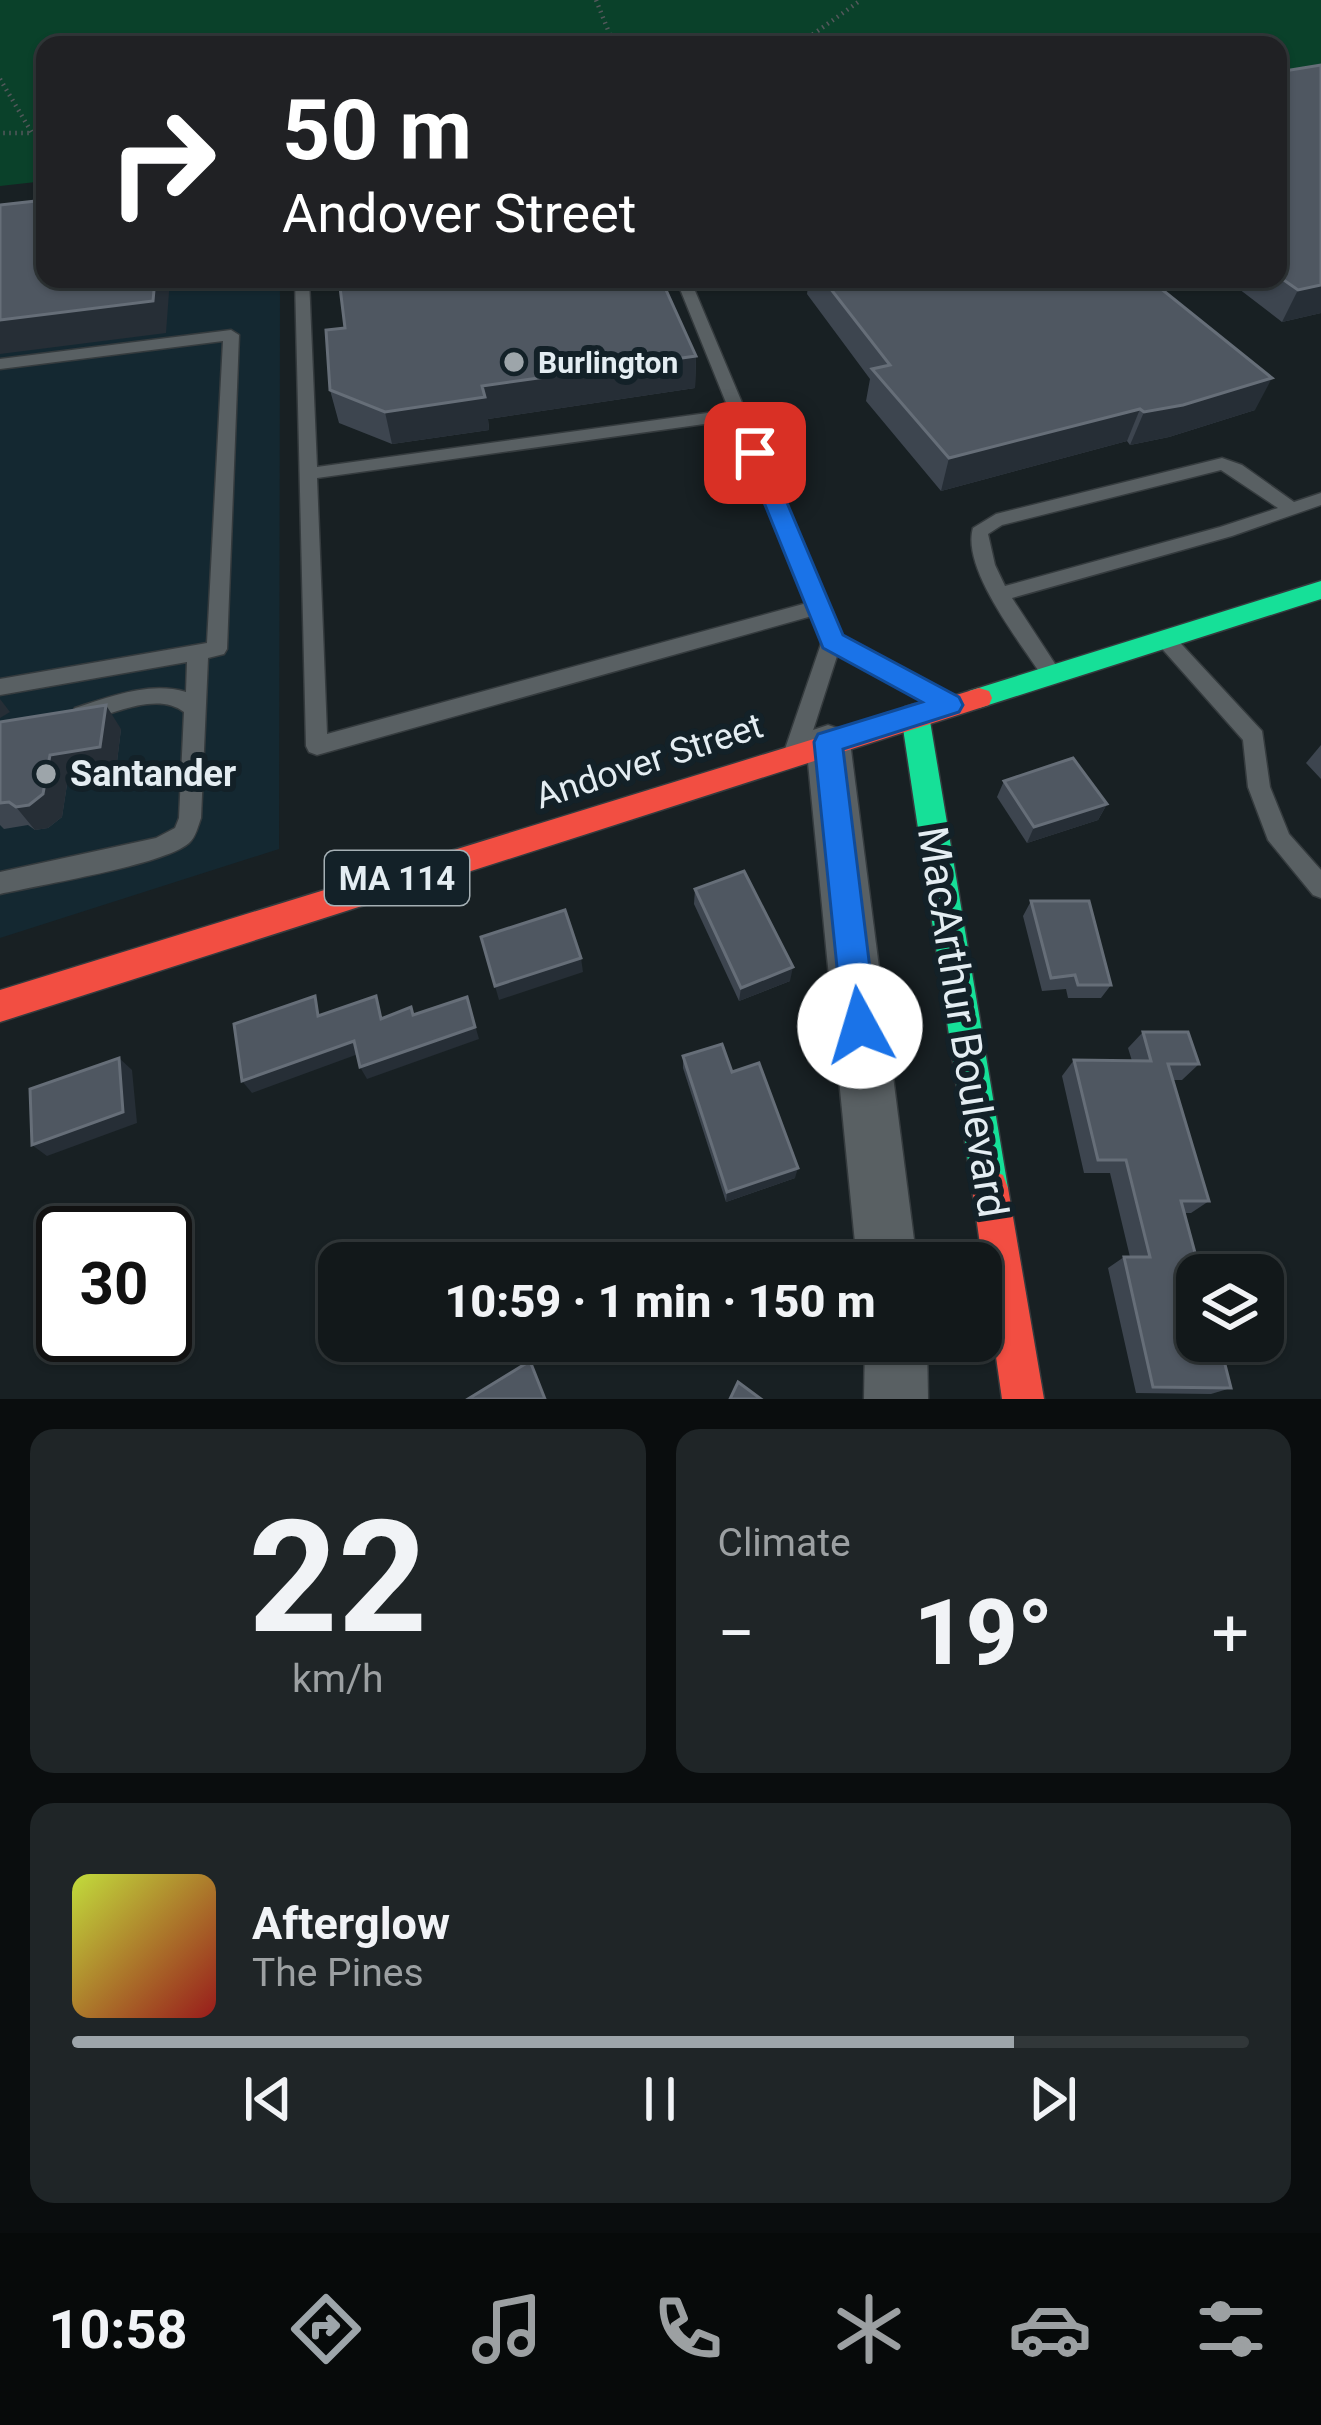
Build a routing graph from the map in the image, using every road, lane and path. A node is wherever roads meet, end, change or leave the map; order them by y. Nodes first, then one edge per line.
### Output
1 (596, 0) edge
2 (861, 0) edge
3 (610, 36) edge
4 (811, 36) edge
5 (0, 79) edge
6 (0, 133) edge
7 (32, 133) junction
8 (36, 133) edge
9 (302, 288) edge
10 (687, 288) edge
11 (0, 364) edge
12 (739, 414) junction
13 (308, 474) junction
14 (1321, 499) edge
15 (1292, 509) junction
16 (1321, 590) edge
17 (1001, 594) junction
18 (818, 607) junction
19 (1164, 638) junction
20 (832, 641) junction
21 (198, 652) junction
22 (1052, 674) junction
23 (0, 687) edge
24 (949, 705) junction
25 (195, 709) junction
26 (915, 716) junction
27 (61, 720) edge
28 (812, 747) junction
29 (0, 883) edge
30 (1321, 887) edge
31 (0, 1006) edge
32 (884, 1242) edge
33 (896, 1362) edge
34 (896, 1399) edge
35 (1023, 1399) edge

1 - 3 path
2 - 4 path
5 - 7 path
6 - 7 path
7 - 8 path
9 - 13 lane
10 - 12 lane
11 - 21 lane
12 - 13 lane
12 - 18 lane
13 - 18 lane
14 - 15 lane
15 - 17 lane
15 - 17 lane
16 - 19 main road, Andover Street / MA 114
17 - 22 lane
18 - 20 lane
19 - 22 main road, Andover Street / MA 114
19 - 30 lane
20 - 24 lane
20 - 28 lane
21 - 23 lane
21 - 25 lane
22 - 24 main road, Andover Street / MA 114
24 - 26 main road, Andover Street / MA 114
25 - 27 lane
25 - 29 lane
26 - 28 main road, Andover Street / MA 114
26 - 35 main road, MacArthur Boulevard
28 - 31 main road, Andover Street / MA 114
28 - 32 street
33 - 34 street

